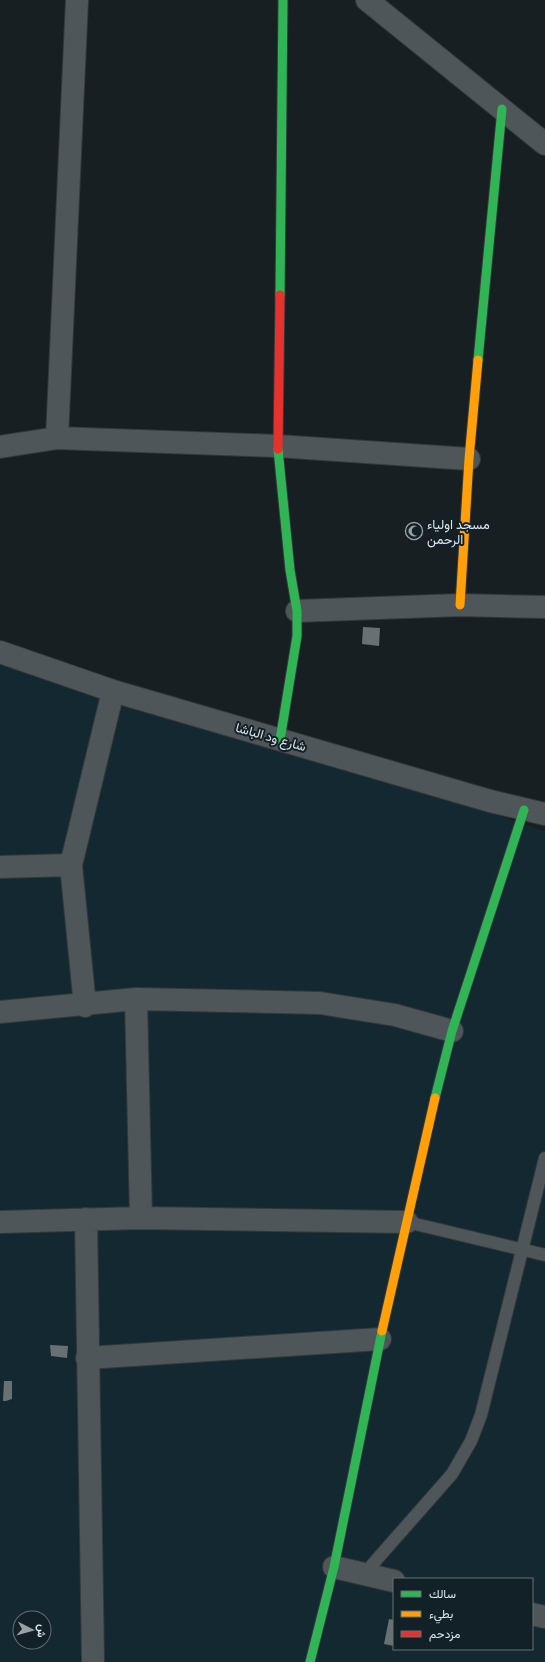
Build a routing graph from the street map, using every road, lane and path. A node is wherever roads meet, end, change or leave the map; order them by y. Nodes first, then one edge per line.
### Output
1 (77, 0) edge
2 (283, 0) edge
3 (378, 4) edge
4 (502, 109) junction
5 (545, 143) edge
6 (57, 438) junction
7 (278, 446) junction
8 (0, 447) edge
9 (469, 459) junction
10 (460, 604) junction
11 (545, 607) edge
12 (297, 611) junction
13 (0, 652) edge
14 (113, 691) junction
15 (280, 740) junction
16 (535, 812) edge
17 (71, 865) junction
18 (0, 867) edge
19 (136, 999) junction
20 (85, 1006) junction
21 (0, 1012) edge
22 (452, 1031) junction
23 (545, 1158) edge
24 (141, 1218) junction
25 (86, 1220) junction
26 (0, 1222) edge
27 (407, 1222) junction
28 (522, 1249) junction
29 (545, 1255) edge
30 (380, 1339) junction
31 (87, 1358) junction
32 (334, 1567) junction
33 (364, 1574) junction
34 (393, 1581) edge
35 (533, 1614) edge
36 (545, 1617) edge
37 (93, 1662) edge
38 (310, 1662) edge

1 - 6 street
2 - 7 street
3 - 4 street
4 - 5 street
4 - 9 street
6 - 7 street
6 - 8 street
7 - 9 street
7 - 12 street
9 - 10 street
10 - 11 street
10 - 12 street
12 - 15 street
13 - 14 street, شارع ود الباشا
14 - 15 street, شارع ود الباشا
14 - 17 street
15 - 16 street, شارع ود الباشا
16 - 22 street
17 - 18 street
17 - 20 street
19 - 20 street
19 - 22 street
19 - 24 street
20 - 21 street
22 - 27 street
23 - 28 lane
24 - 25 street
24 - 27 street
25 - 26 street
25 - 31 street
27 - 28 lane
27 - 30 street
28 - 29 lane
28 - 33 lane
30 - 31 street
30 - 32 street
31 - 37 street
32 - 33 street
32 - 38 street
33 - 34 street
35 - 36 street

